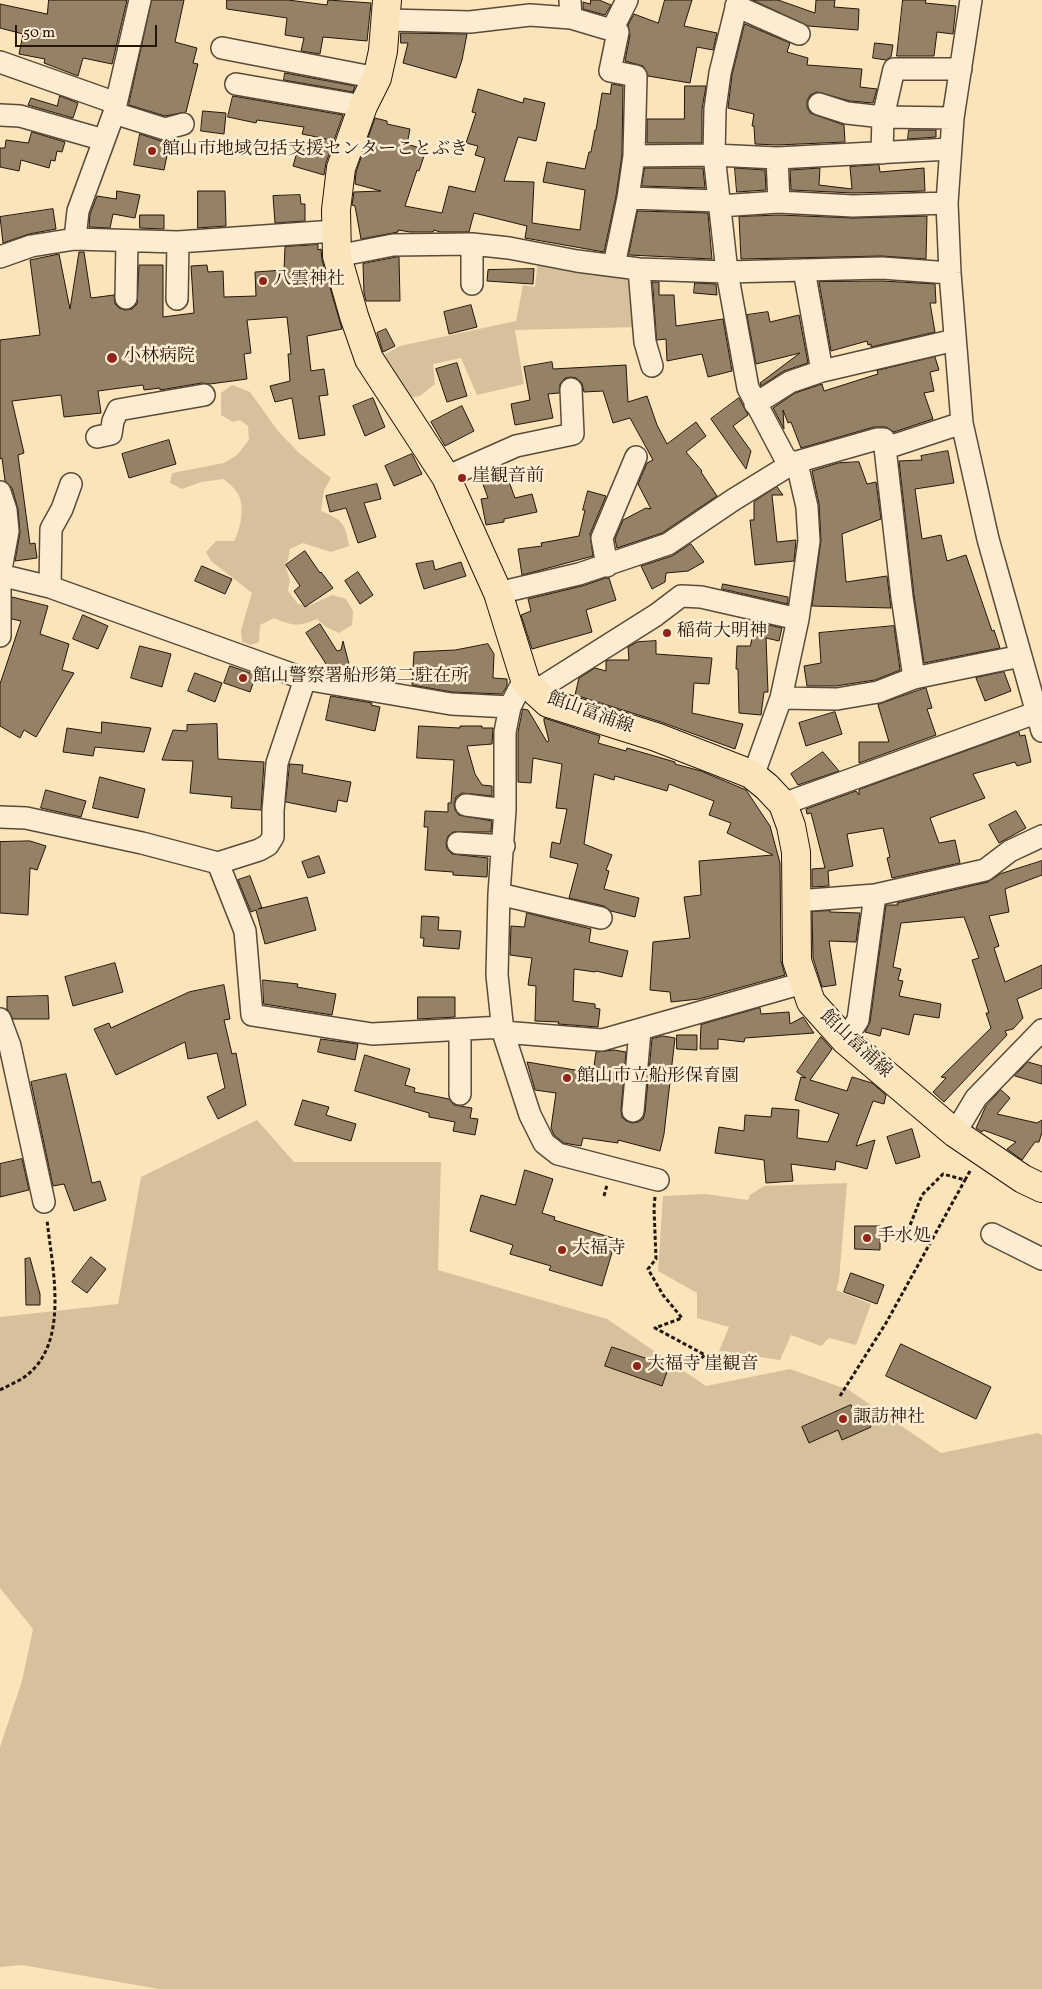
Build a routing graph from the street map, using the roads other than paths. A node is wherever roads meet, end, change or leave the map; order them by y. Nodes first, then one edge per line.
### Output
1 (140, 0) edge
2 (627, 0) edge
3 (971, 0) edge
4 (737, 3) edge
5 (571, 9) edge
6 (387, 10) edge
7 (612, 30) junction
8 (799, 34) dead end
9 (222, 48) dead end
10 (0, 62) edge
11 (961, 69) junction
12 (377, 78) junction
13 (236, 84) dead end
14 (819, 104) dead end
15 (363, 106) junction
16 (115, 108) junction
17 (0, 115) edge
18 (883, 116) junction
19 (953, 118) junction
20 (183, 124) dead end
21 (104, 140) junction
22 (950, 149) junction
23 (882, 153) junction
24 (714, 155) junction
25 (634, 156) junction
26 (777, 158) junction
27 (628, 198) junction
28 (779, 202) junction
29 (947, 203) junction
30 (719, 204) junction
31 (74, 239) junction
32 (127, 242) junction
33 (178, 242) junction
34 (336, 244) junction
35 (472, 244) junction
36 (0, 257) edge
37 (614, 265) junction
38 (639, 269) junction
39 (804, 270) junction
40 (727, 272) junction
41 (950, 273) junction
42 (472, 284) dead end
43 (126, 298) dead end
44 (177, 299) dead end
45 (955, 340) junction
46 (652, 366) dead end
47 (822, 371) junction
48 (571, 389) dead end
49 (204, 395) dead end
50 (755, 404) junction
51 (962, 423) junction
52 (96, 437) dead end
53 (886, 448) junction
54 (636, 457) dead end
55 (792, 463) junction
56 (446, 476) junction
57 (71, 484) dead end
58 (0, 492) edge
59 (608, 566) junction
60 (0, 575) edge
61 (50, 587) junction
62 (498, 593) junction
63 (798, 619) junction
64 (0, 636) edge
65 (1021, 656) junction
66 (914, 678) junction
67 (305, 679) junction
68 (530, 688) junction
69 (781, 698) junction
70 (510, 707) junction
71 (1040, 722) edge
72 (750, 774) junction
73 (783, 804) junction
74 (466, 805) dead end
75 (505, 810) junction
76 (0, 817) edge
77 (1042, 836) edge
78 (458, 843) dead end
79 (504, 846) junction
80 (218, 863) junction
81 (499, 894) junction
82 (875, 895) junction
83 (797, 901) junction
84 (601, 918) dead end
85 (803, 983) junction
86 (0, 1019) edge
87 (503, 1029) junction
88 (460, 1030) junction
89 (640, 1030) junction
90 (1042, 1030) edge
91 (844, 1040) junction
92 (460, 1094) dead end
93 (633, 1111) dead end
94 (955, 1133) junction
95 (658, 1180) road end
96 (1042, 1188) edge
97 (44, 1202) road end
98 (992, 1234) dead end
99 (1042, 1259) edge

1 - 16 street
2 - 7 street
3 - 11 street
4 - 8 street
4 - 24 street
5 - 6 street
5 - 7 street
6 - 12 main road, 館山富浦線
7 - 25 street
9 - 12 street
10 - 16 street
11 - 18 street
11 - 19 street
12 - 15 main road, 館山富浦線
13 - 15 street
14 - 18 street
15 - 34 main road, 館山富浦線
16 - 20 street
16 - 21 street
17 - 21 street
18 - 19 street
18 - 23 street
19 - 22 street
21 - 31 street
22 - 23 street
22 - 29 street
23 - 26 street
24 - 25 street
24 - 26 street
24 - 30 street
25 - 27 street
26 - 28 street
27 - 30 street
27 - 37 street
28 - 29 street
28 - 30 street
29 - 41 street
30 - 40 street
31 - 32 street
31 - 36 street
32 - 33 street
32 - 43 street
33 - 34 street
33 - 44 street
34 - 35 street
34 - 56 main road, 館山富浦線
35 - 37 street
35 - 42 street
37 - 38 street
38 - 40 street
38 - 46 street
39 - 40 street
39 - 41 street
39 - 47 street
40 - 50 street
41 - 45 street
45 - 47 street
45 - 51 street
47 - 50 street
48 - 56 street
49 - 52 street
50 - 55 street
51 - 53 street
51 - 65 street
53 - 55 street
53 - 66 street
54 - 59 street
55 - 59 street
55 - 63 street
56 - 62 main road, 館山富浦線
57 - 61 street
58 - 60 street
59 - 62 street
60 - 61 street
60 - 64 street
61 - 67 street
62 - 68 main road, 館山富浦線
63 - 68 street
63 - 69 street
65 - 66 street
65 - 71 street
66 - 69 street
67 - 70 street
67 - 80 street
68 - 70 street
68 - 72 main road, 館山富浦線
69 - 72 street
70 - 75 street
71 - 73 street
72 - 73 main road, 館山富浦線
73 - 83 main road, 館山富浦線
74 - 75 street
75 - 79 street
76 - 80 street
77 - 82 street
78 - 79 street
79 - 81 street
80 - 88 street
81 - 84 street
81 - 87 street
82 - 83 street
82 - 91 street
83 - 85 main road, 館山富浦線
85 - 89 street
85 - 91 main road, 館山富浦線
86 - 97 street
87 - 88 street
87 - 89 street
87 - 95 street
88 - 92 street
89 - 93 street
90 - 94 street
91 - 94 main road, 館山富浦線
94 - 96 main road, 館山富浦線
98 - 99 street

